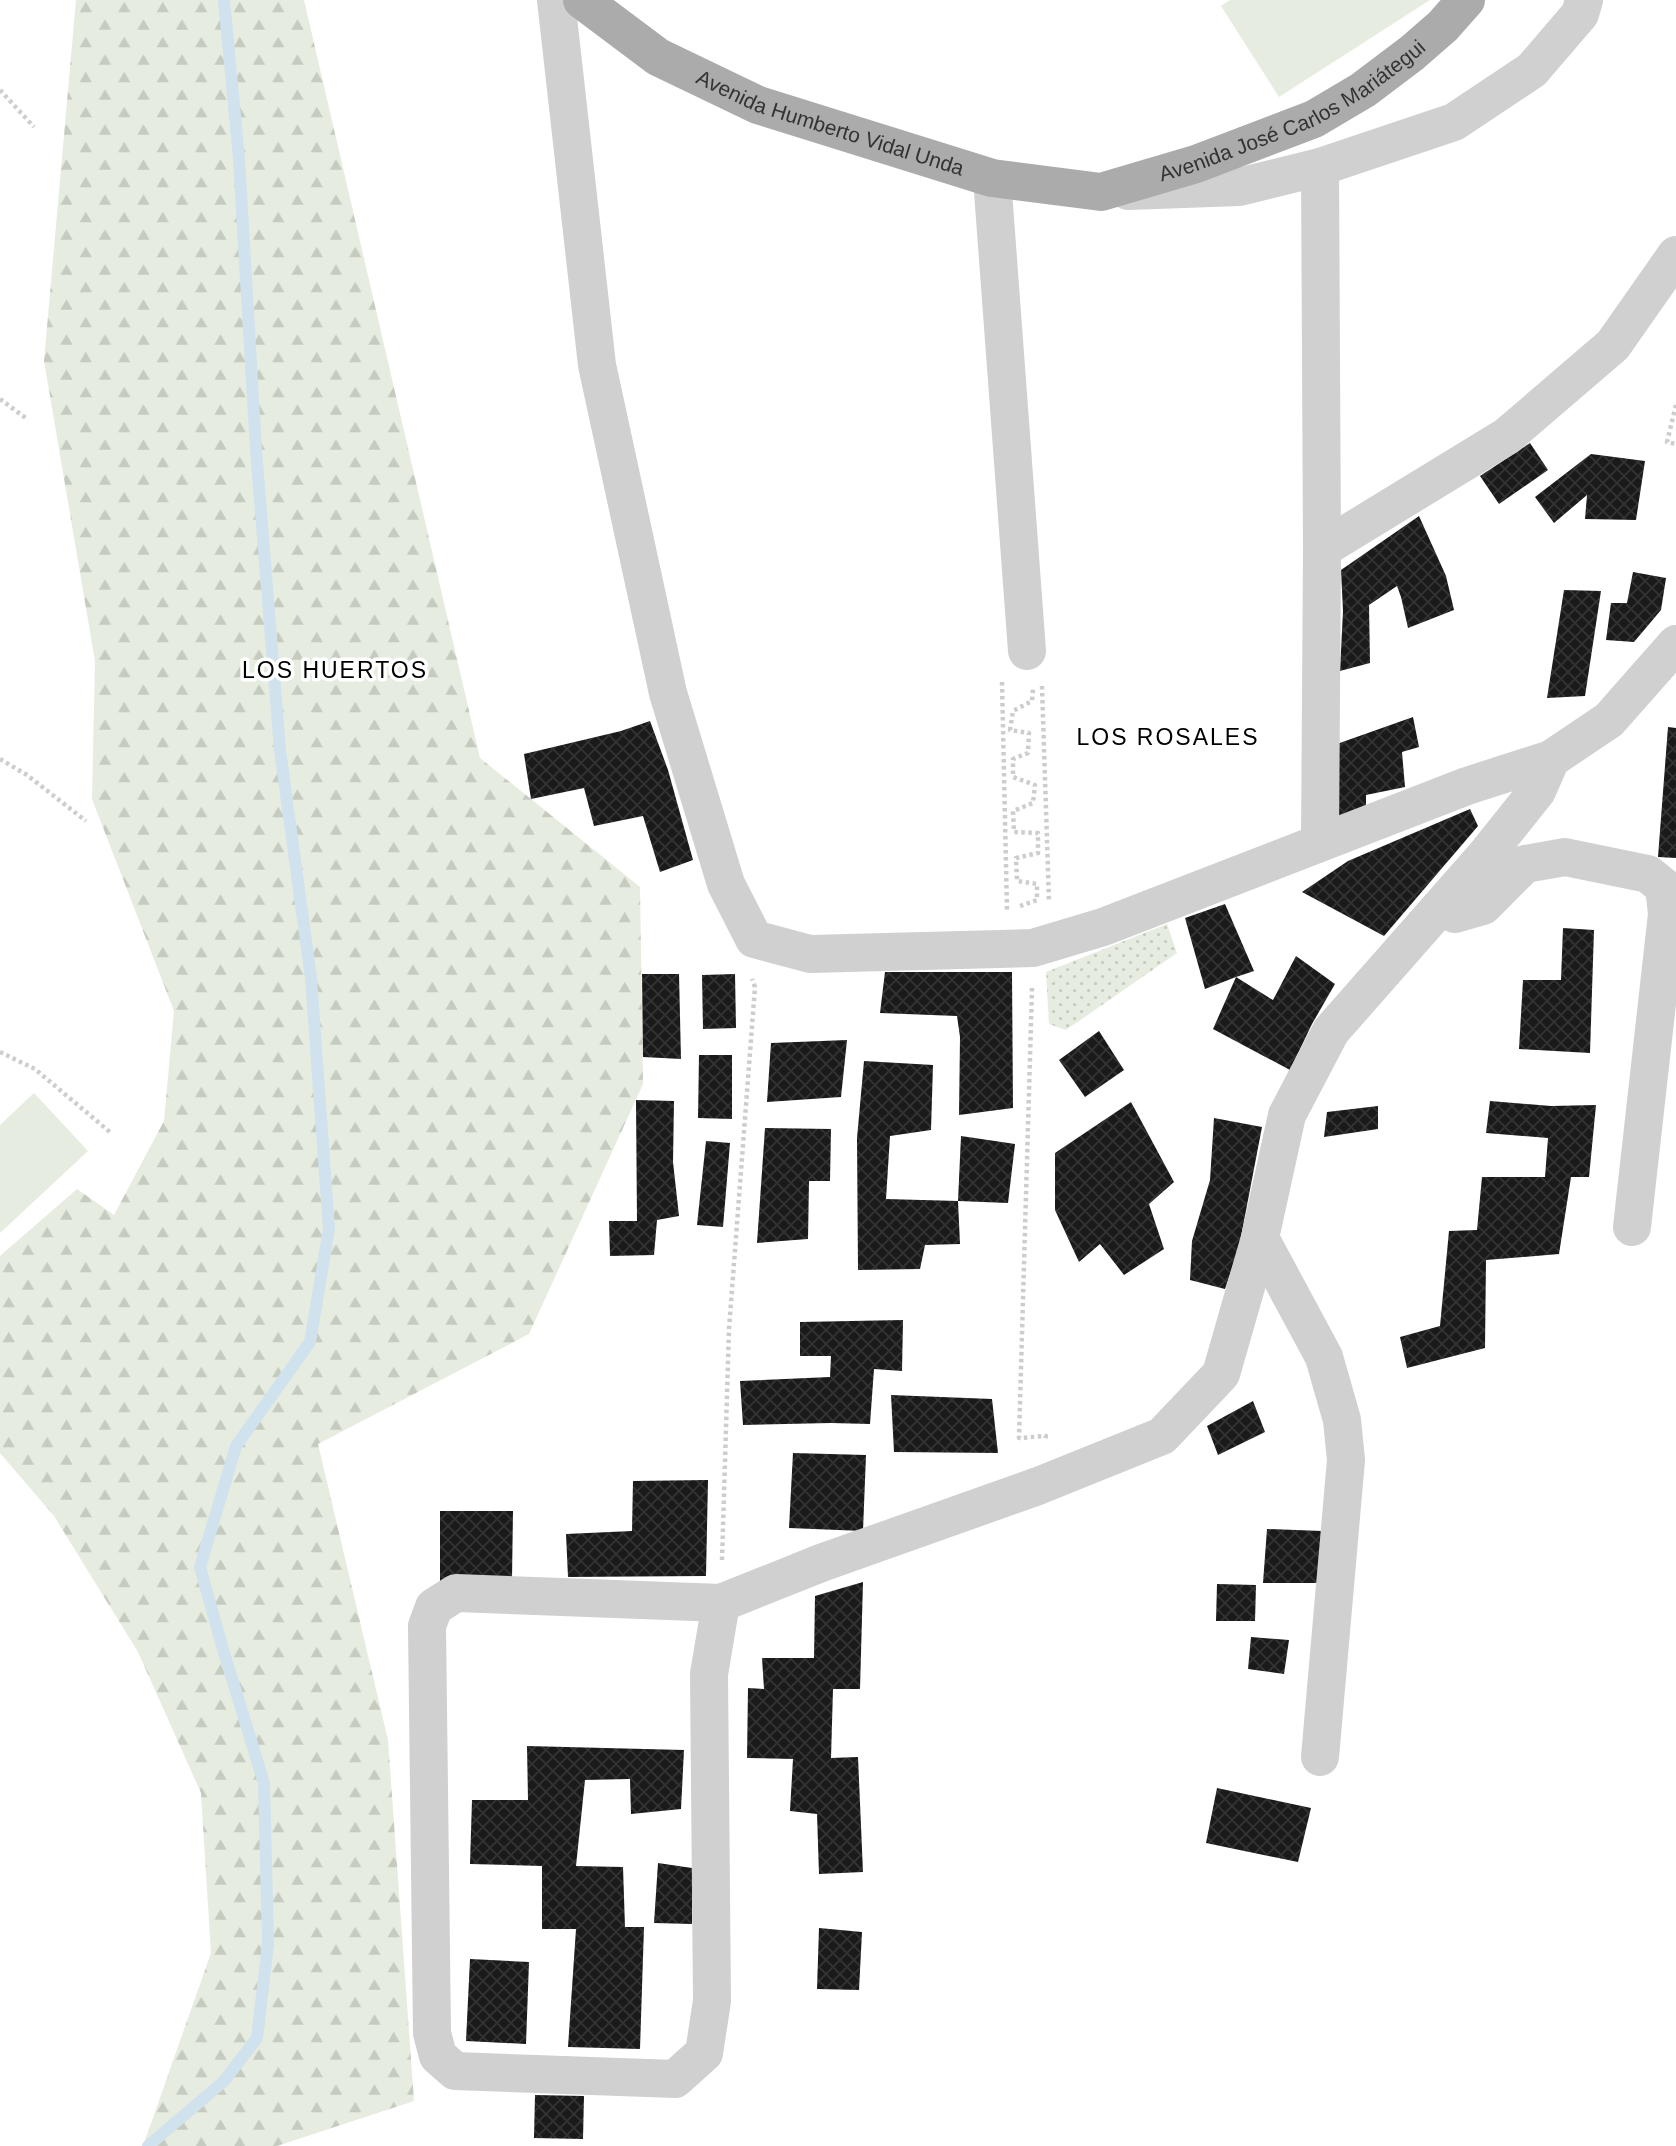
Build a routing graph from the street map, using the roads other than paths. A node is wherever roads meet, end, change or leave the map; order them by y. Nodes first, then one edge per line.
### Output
1 (556, 0) edge
2 (582, 0) edge
3 (1466, 0) edge
4 (1584, 0) edge
5 (1320, 167) junction
6 (992, 178) junction
7 (1101, 192) junction
8 (1676, 255) edge
9 (1322, 549) junction
10 (1676, 644) edge
11 (1027, 650) road end
12 (1551, 759) junction
13 (1320, 844) junction
14 (1441, 908) junction
15 (1632, 1227) dead end
16 (1260, 1238) junction
17 (720, 1603) junction
18 (1320, 1757) dead end

1 - 13 street
2 - 6 main road, Avenida Humberto Vidal Unda
3 - 7 main road, Avenida José Carlos Mariátegui
4 - 5 street
5 - 7 street
5 - 9 street
6 - 7 main road, Avenida Humberto Vidal Unda
6 - 11 street
8 - 9 street
9 - 13 street
10 - 12 street
12 - 13 street
12 - 14 street
14 - 15 street
14 - 16 street
16 - 17 street
16 - 18 street
17 - 17 street

